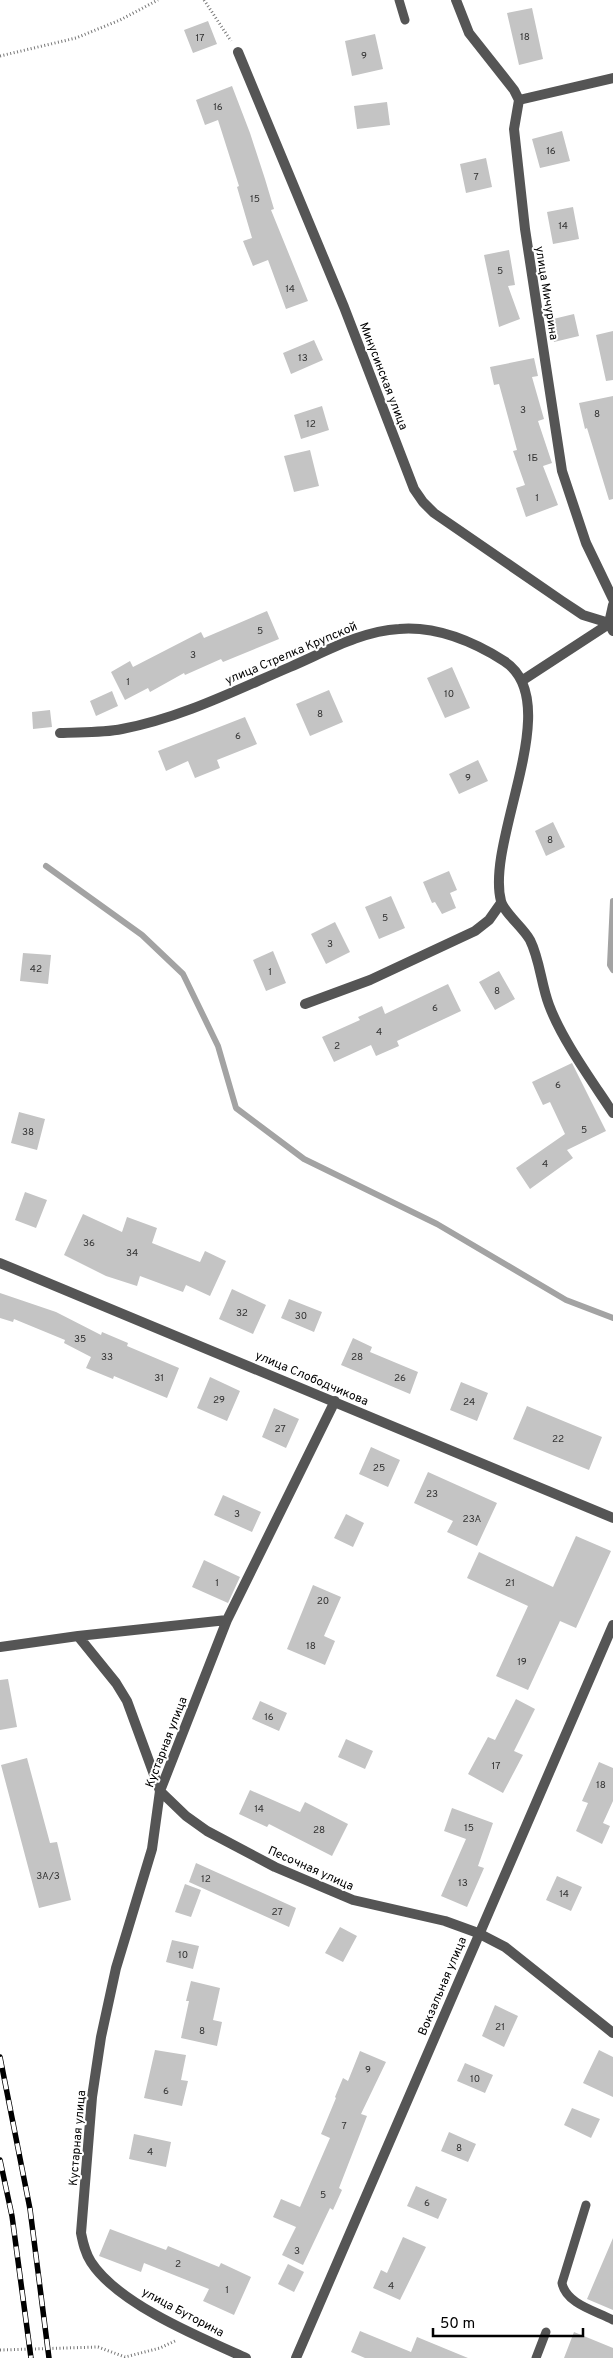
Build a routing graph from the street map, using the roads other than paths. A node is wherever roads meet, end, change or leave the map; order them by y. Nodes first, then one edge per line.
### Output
1 (399, 0) edge
2 (456, 0) edge
3 (405, 20) dead end
4 (238, 52) road end
5 (613, 78) edge
6 (519, 100) junction
7 (613, 598) edge
8 (613, 605) edge
9 (612, 625) edge
10 (523, 680) junction
11 (60, 733) dead end
12 (501, 903) junction
13 (305, 1004) dead end
14 (613, 1113) edge
15 (0, 1263) edge
16 (335, 1401) junction
17 (613, 1518) edge
18 (227, 1620) junction
19 (613, 1624) edge
20 (78, 1636) junction
21 (0, 1647) edge
22 (160, 1791) junction
23 (478, 1933) junction
24 (613, 2033) edge
25 (586, 2205) dead end
26 (81, 2233) joint
27 (613, 2320) edge
28 (546, 2332) dead end
29 (246, 2358) edge
30 (296, 2358) edge
31 (536, 2358) edge

1 - 3 lane
2 - 6 street
4 - 9 street, Минусинская улица
5 - 6 street
6 - 7 street, улица Мичурина
8 - 9 street
9 - 10 street
10 - 11 street, улица Стрелка Крупской
10 - 12 street
12 - 13 street
12 - 14 street
15 - 16 street, улица Слободчикова
16 - 17 street, улица Слободчикова
16 - 18 street, Кустарная улица
18 - 20 street
18 - 22 street, Кустарная улица
19 - 23 street, Вокзальная улица
20 - 21 street
20 - 22 street, Песочная улица
22 - 23 street, Песочная улица
22 - 26 street, Кустарная улица
23 - 24 street, Песочная улица
23 - 30 street, Вокзальная улица
25 - 27 lane
26 - 29 street, улица Буторина
28 - 31 lane

